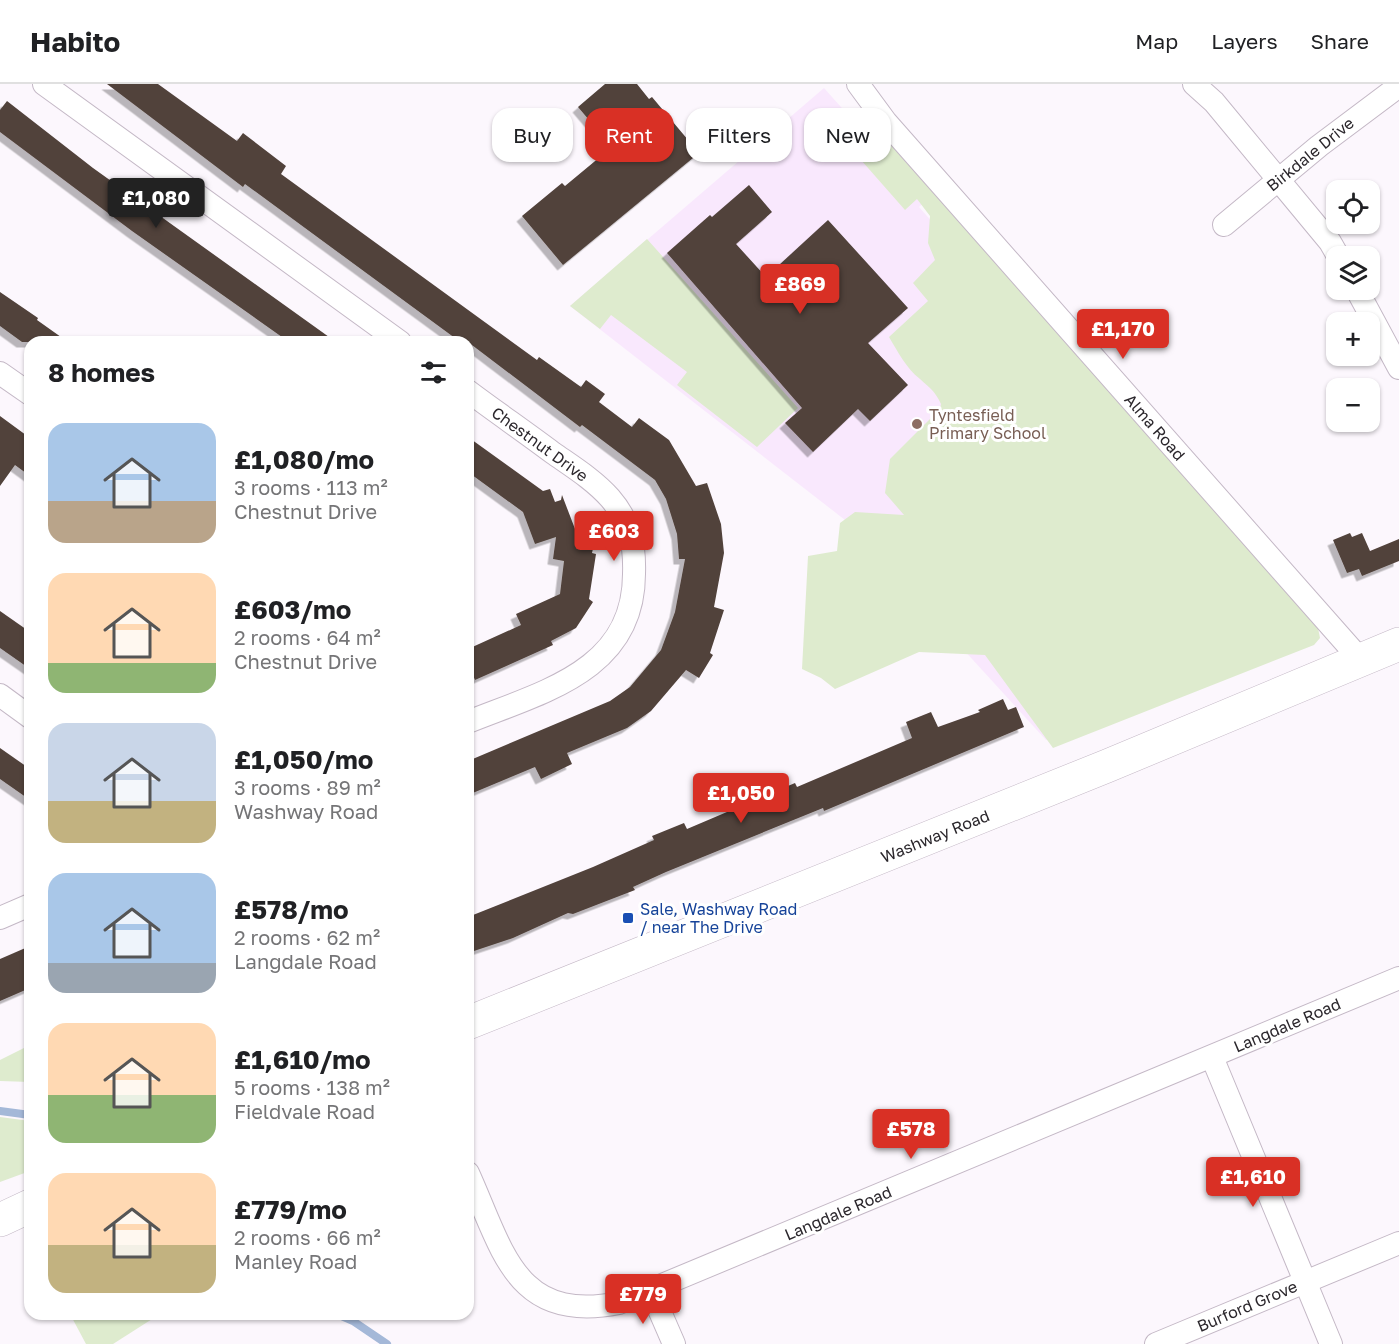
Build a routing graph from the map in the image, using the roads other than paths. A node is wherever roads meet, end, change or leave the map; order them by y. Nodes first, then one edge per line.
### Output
1 (44, 84) edge
2 (858, 84) edge
3 (1194, 84) edge
4 (1399, 86) edge
5 (1277, 180) junction
6 (1224, 225) dead end
7 (1332, 246) edge
8 (1362, 300) edge
9 (392, 336) edge
10 (1399, 368) edge
11 (0, 372) edge
12 (24, 390) edge
13 (474, 395) edge
14 (1399, 644) edge
15 (1360, 659) junction
16 (0, 695) edge
17 (24, 713) edge
18 (474, 720) edge
19 (24, 908) edge
20 (0, 918) edge
21 (1399, 978) edge
22 (474, 1021) edge
23 (1212, 1057) junction
24 (474, 1186) edge
25 (24, 1209) edge
26 (0, 1220) edge
27 (1399, 1243) edge
28 (1305, 1281) junction
29 (651, 1291) junction
30 (674, 1344) edge
31 (1156, 1344) edge
32 (1331, 1344) edge

1 - 9 street
2 - 15 street, Alma Road
3 - 5 street
4 - 5 street, Birkdale Drive
5 - 6 street, Birkdale Drive
5 - 7 street
8 - 10 street
11 - 12 street
13 - 18 street, Chestnut Drive
14 - 15 highway, Washway Road
15 - 22 highway, Washway Road
16 - 17 street
19 - 20 street
21 - 23 street, Langdale Road
23 - 28 street
23 - 29 street, Langdale Road
24 - 29 street, Langdale Road
25 - 26 highway
27 - 28 street, Burford Grove
28 - 31 street, Burford Grove
28 - 32 street
29 - 30 street

